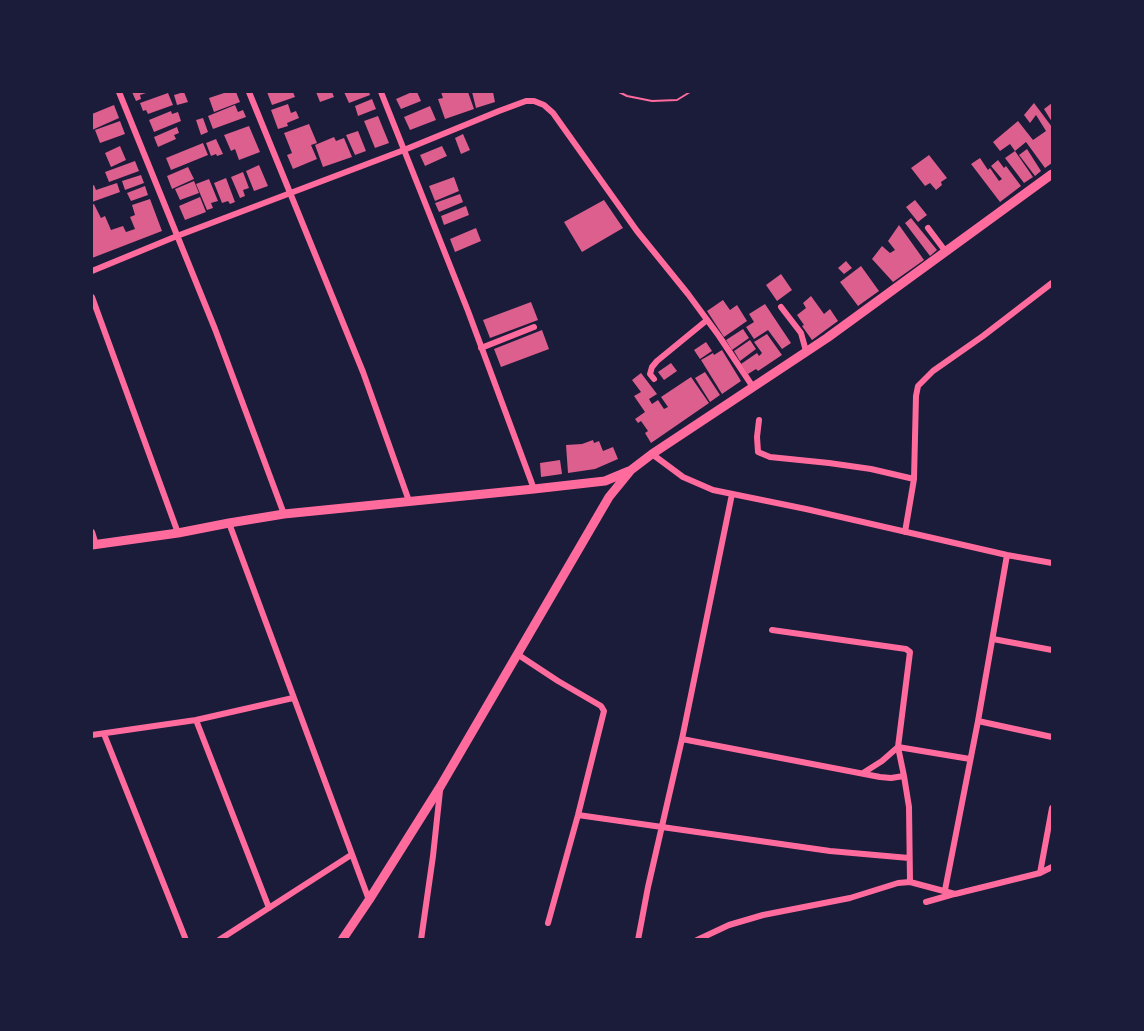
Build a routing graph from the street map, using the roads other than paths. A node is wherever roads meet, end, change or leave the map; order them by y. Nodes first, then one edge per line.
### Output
1 (119, 92) edge
2 (249, 92) edge
3 (381, 92) edge
4 (404, 150) junction
5 (1053, 174) edge
6 (289, 193) junction
7 (928, 228) dead end
8 (177, 236) junction
9 (946, 252) junction
10 (92, 271) edge
11 (1053, 283) edge
12 (92, 297) edge
13 (781, 307) dead end
14 (707, 320) junction
15 (534, 327) dead end
16 (481, 348) junction
17 (806, 351) junction
18 (654, 379) dead end
19 (753, 387) junction
20 (759, 420) dead end
21 (652, 454) junction
22 (631, 471) junction
23 (914, 479) junction
24 (592, 482) junction
25 (534, 489) junction
26 (732, 494) junction
27 (410, 501) junction
28 (603, 508) junction
29 (284, 514) junction
30 (229, 523) junction
31 (92, 532) edge
32 (905, 532) junction
33 (178, 533) junction
34 (94, 545) edge
35 (1007, 555) junction
36 (1053, 563) edge
37 (772, 630) dead end
38 (993, 639) junction
39 (1053, 650) edge
40 (517, 654) junction
41 (293, 698) junction
42 (196, 720) junction
43 (978, 721) junction
44 (104, 734) junction
45 (92, 735) edge
46 (1053, 737) edge
47 (682, 739) junction
48 (898, 747) junction
49 (970, 759) junction
50 (863, 773) junction
51 (904, 776) junction
52 (440, 787) junction
53 (1053, 808) edge
54 (578, 815) junction
55 (663, 826) junction
56 (351, 855) junction
57 (909, 858) junction
58 (1053, 867) edge
59 (1040, 873) junction
60 (910, 882) junction
61 (945, 890) junction
62 (955, 894) junction
63 (369, 900) junction
64 (926, 902) dead end
65 (269, 908) junction
66 (548, 923) dead end
67 (186, 939) edge
68 (219, 939) edge
69 (342, 939) edge
70 (421, 939) edge
71 (638, 939) edge
72 (697, 939) edge

1 - 8 street
2 - 6 street
3 - 4 street
4 - 6 street
4 - 14 street
4 - 16 street
5 - 9 street
6 - 8 street
6 - 27 street
7 - 9 street
8 - 10 street
8 - 29 street
9 - 17 street
11 - 23 street
12 - 33 street
13 - 17 street
14 - 18 street
14 - 19 street
15 - 16 street
16 - 25 street
17 - 19 street
19 - 21 street
20 - 23 street
21 - 22 street
21 - 26 street
22 - 24 street
22 - 28 street
23 - 32 street
24 - 25 street
24 - 28 street
25 - 27 street
26 - 32 street
26 - 47 street
27 - 29 street
28 - 40 street
29 - 30 street
30 - 33 street
30 - 41 street
31 - 34 street
32 - 35 street
33 - 34 street
35 - 36 street
35 - 38 street
37 - 48 street
38 - 39 street
38 - 43 street
40 - 52 street
40 - 54 street
41 - 42 street
41 - 56 street
42 - 44 street
42 - 65 street
43 - 46 street
43 - 49 street
44 - 45 street
44 - 67 street
47 - 50 street
47 - 55 street
48 - 49 street
48 - 50 street
48 - 51 street
49 - 61 street
50 - 51 street
51 - 57 street
52 - 63 street
52 - 70 street
53 - 59 street
54 - 55 street
54 - 66 street
55 - 57 street
55 - 71 street
56 - 63 street
56 - 65 street
57 - 60 street
58 - 59 street
59 - 62 street
60 - 61 street
60 - 72 street
61 - 62 street
62 - 64 street
63 - 69 street
65 - 68 street

